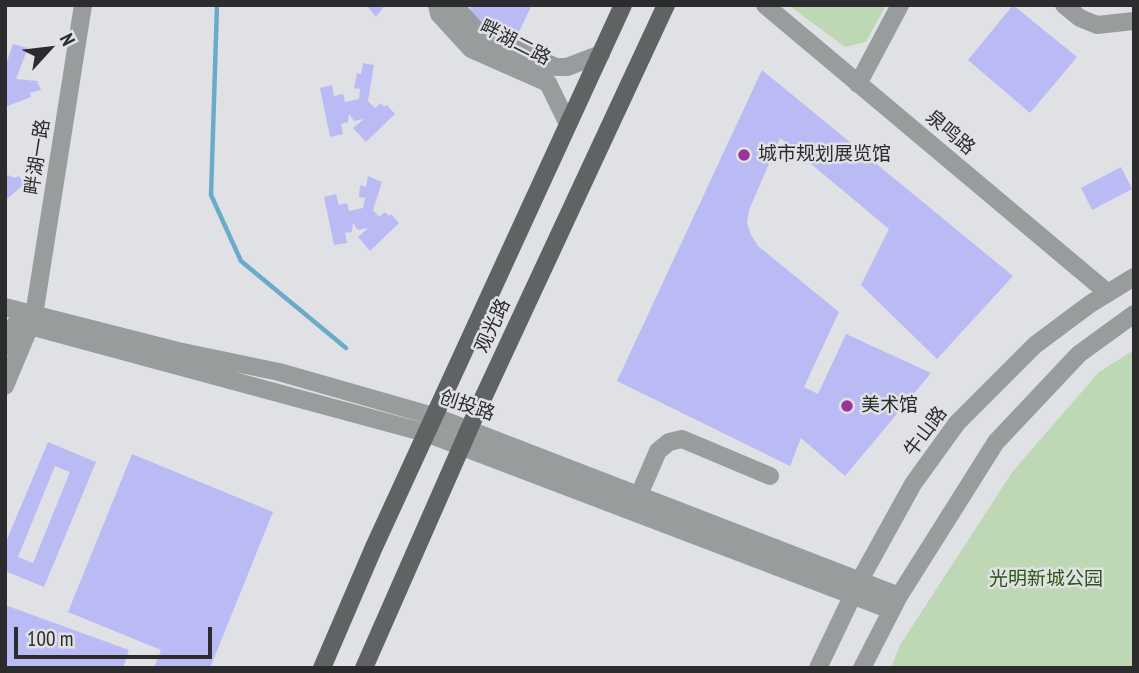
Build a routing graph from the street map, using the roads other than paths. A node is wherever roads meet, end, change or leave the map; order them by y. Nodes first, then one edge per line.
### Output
1 (83, 5) edge
2 (437, 5) edge
3 (453, 5) edge
4 (623, 5) edge
5 (666, 5) edge
6 (765, 5) edge
7 (900, 5) edge
8 (1064, 5) edge
9 (1134, 21) edge
10 (601, 54) junction
11 (858, 84) junction
12 (568, 124) junction
13 (1134, 277) edge
14 (1108, 293) junction
15 (5, 307) edge
16 (1134, 314) edge
17 (21, 321) edge
18 (5, 347) edge
19 (5, 386) edge
20 (433, 416) junction
21 (469, 428) junction
22 (426, 433) junction
23 (461, 446) junction
24 (769, 475) dead end
25 (639, 495) junction
26 (857, 587) junction
27 (895, 603) junction
28 (322, 668) edge
29 (364, 668) edge
30 (818, 668) edge
31 (862, 668) edge

1 - 17 street, 畔湖一路
2 - 12 street, 畔湖二路
3 - 10 street, 畔湖二路
4 - 10 main road, 观光路
5 - 21 main road, 观光路
6 - 11 street, 泉鸣路
7 - 11 street
8 - 9 street
10 - 12 main road, 观光路
11 - 14 street, 泉鸣路
12 - 20 main road, 观光路
13 - 14 street, 牛山路
14 - 26 street, 牛山路
15 - 17 street, 创投路
16 - 27 street
17 - 18 street
17 - 19 street
17 - 20 street, 创投路
17 - 22 street, 创投路
20 - 21 street, 创投路
20 - 22 main road, 观光路
21 - 23 main road, 观光路
21 - 25 street, 创投路
22 - 23 street, 创投路
22 - 28 main road, 观光路
23 - 26 street, 创投路
23 - 29 main road, 观光路
24 - 25 street
25 - 26 street, 创投路
26 - 27 street, 创投路
26 - 30 street, 牛山路
27 - 31 street

